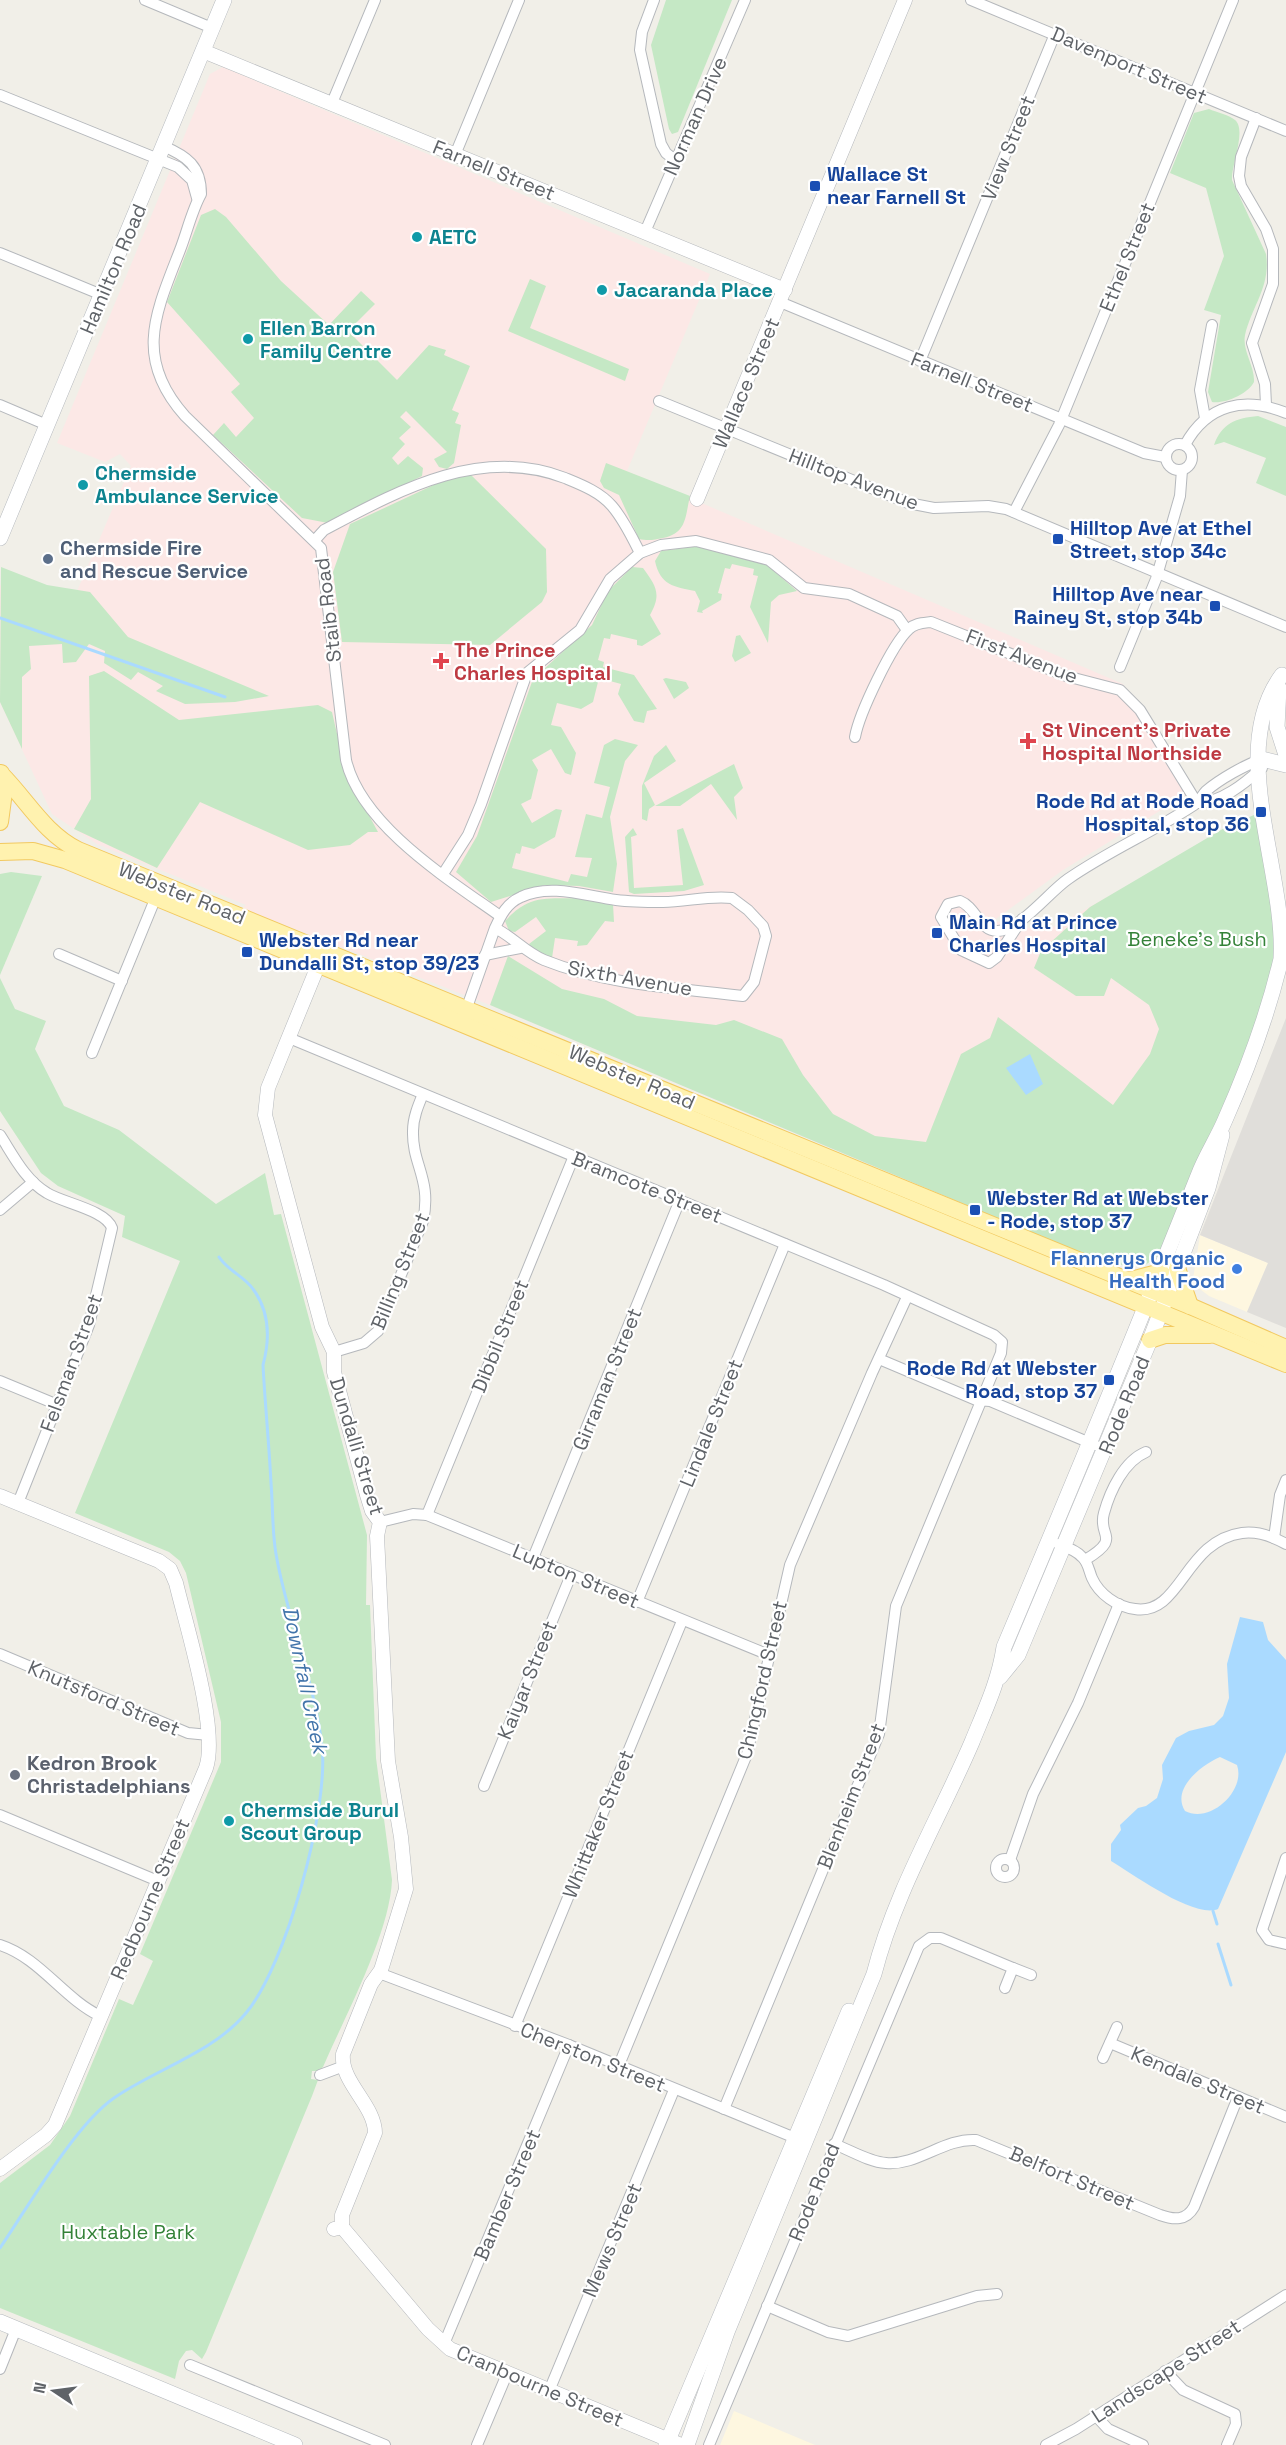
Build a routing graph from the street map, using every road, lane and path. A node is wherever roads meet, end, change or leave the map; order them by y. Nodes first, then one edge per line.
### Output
1 (145, 0) edge
2 (224, 0) edge
3 (375, 0) edge
4 (519, 0) edge
5 (654, 0) edge
6 (745, 0) edge
7 (905, 0) edge
8 (971, 0) edge
9 (1233, 0) edge
10 (212, 28) junction
11 (1054, 34) junction
12 (203, 51) junction
13 (1195, 93) junction
14 (0, 95) edge
15 (332, 104) junction
16 (1256, 118) junction
17 (1286, 130) edge
18 (160, 153) junction
19 (455, 154) junction
20 (676, 161) junction
21 (645, 232) junction
22 (0, 253) edge
23 (102, 295) junction
24 (783, 296) junction
25 (1212, 325) dead end
26 (920, 361) junction
27 (659, 401) dead end
28 (0, 405) edge
29 (1266, 405) junction
30 (1286, 413) edge
31 (1205, 418) junction
32 (1061, 419) junction
33 (47, 425) junction
34 (727, 429) junction
35 (1185, 445) junction
36 (1165, 457) junction
37 (1182, 470) junction
38 (696, 499) dead end
39 (1014, 512) junction
40 (0, 538) edge
41 (315, 540) junction
42 (640, 553) junction
43 (1157, 574) junction
44 (1286, 627) edge
45 (907, 630) junction
46 (1120, 668) dead end
47 (1284, 670) edge
48 (1276, 706) junction
49 (855, 737) dead end
50 (1286, 755) edge
51 (1265, 762) junction
52 (1286, 765) edge
53 (1, 772) edge
54 (1240, 785) junction
55 (1267, 794) junction
56 (1197, 803) junction
57 (0, 822) edge
58 (0, 852) edge
59 (443, 874) junction
60 (156, 897) junction
61 (500, 916) junction
62 (1022, 919) junction
63 (495, 928) junction
64 (520, 948) junction
65 (59, 954) dead end
66 (485, 955) junction
67 (321, 958) junction
68 (1286, 977) edge
69 (122, 981) junction
70 (1270, 1005) junction
71 (463, 1016) junction
72 (289, 1038) junction
73 (92, 1053) dead end
74 (423, 1094) junction
75 (0, 1135) edge
76 (574, 1156) junction
77 (33, 1182) junction
78 (680, 1200) junction
79 (0, 1210) edge
80 (785, 1244) junction
81 (1169, 1270) junction
82 (1127, 1281) junction
83 (907, 1297) junction
84 (1157, 1301) junction
85 (1190, 1306) junction
86 (1214, 1334) junction
87 (1150, 1340) junction
88 (1002, 1342) joint
89 (1286, 1348) edge
90 (334, 1352) junction
91 (879, 1359) junction
92 (1286, 1364) edge
93 (0, 1381) edge
94 (982, 1401) junction
95 (58, 1405) junction
96 (1090, 1443) junction
97 (1106, 1450) junction
98 (1146, 1452) dead end
99 (1286, 1480) edge
100 (0, 1496) edge
101 (18, 1503) junction
102 (427, 1515) junction
103 (380, 1522) junction
104 (1274, 1538) junction
105 (1049, 1541) junction
106 (1286, 1544) edge
107 (1065, 1547) junction
108 (534, 1558) junction
109 (1084, 1560) junction
110 (571, 1575) junction
111 (637, 1602) junction
112 (1119, 1604) junction
113 (682, 1621) junction
114 (0, 1654) edge
115 (769, 1655) junction
116 (1000, 1677) junction
117 (209, 1735) junction
118 (484, 1785) dead end
119 (0, 1815) edge
120 (1286, 1858) edge
121 (1010, 1860) dead end
122 (158, 1881) junction
123 (1286, 1944) edge
124 (0, 1945) edge
125 (1013, 1968) junction
126 (379, 1973) junction
127 (1031, 1975) dead end
128 (1005, 1988) dead end
129 (100, 2016) junction
130 (515, 2026) junction
131 (1117, 2027) dead end
132 (1110, 2043) junction
133 (569, 2045) junction
134 (1103, 2058) dead end
135 (619, 2065) junction
136 (344, 2066) junction
137 (320, 2075) dead end
138 (674, 2090) junction
139 (1238, 2097) junction
140 (724, 2109) junction
141 (1286, 2117) edge
142 (801, 2140) junction
143 (834, 2144) junction
144 (1, 2167) edge
145 (998, 2294) dead end
146 (1286, 2295) edge
147 (767, 2306) junction
148 (0, 2322) edge
149 (16, 2329) junction
150 (444, 2344) junction
151 (190, 2365) dead end
152 (0, 2369) edge
153 (1165, 2372) junction
154 (507, 2374) junction
155 (549, 2391) junction
156 (1096, 2416) junction
157 (672, 2443) edge
158 (295, 2445) edge
159 (385, 2445) edge
160 (477, 2445) edge
161 (687, 2445) edge
162 (709, 2445) edge
163 (1046, 2445) edge
164 (1143, 2445) edge
165 (1227, 2445) edge

1 - 10 street
2 - 10 main road, Hamilton Road
3 - 15 street
4 - 19 street
5 - 20 street
6 - 20 street, Norman Drive
7 - 24 street, Wallace Street
8 - 11 street, Davenport Street
9 - 13 street, Ethel Street
10 - 12 main road, Hamilton Road
11 - 13 street, Davenport Street
11 - 26 street, View Street
12 - 15 street, Farnell Street
12 - 18 main road, Hamilton Road
13 - 16 street, Davenport Street
13 - 32 street, Ethel Street
14 - 18 street
15 - 19 street, Farnell Street
16 - 17 street, Davenport Street
16 - 29 street
18 - 23 main road, Hamilton Road
18 - 41 street, Staib Road
19 - 21 street, Farnell Street
20 - 21 street, Norman Drive
21 - 24 street, Farnell Street
22 - 23 street
23 - 33 main road, Hamilton Road
24 - 26 street, Farnell Street
24 - 34 street, Wallace Street
25 - 31 street
26 - 32 street, Farnell Street
27 - 34 street, Hilltop Avenue
28 - 33 street
29 - 30 street
29 - 31 street
31 - 35 street
32 - 36 street, Farnell Street
32 - 39 street, Ethel Street
33 - 40 main road, Hamilton Road
34 - 38 street, Wallace Street
34 - 39 street, Hilltop Avenue
35 - 36 street
35 - 37 street
36 - 37 street
37 - 43 street
39 - 43 street, Hilltop Avenue
41 - 42 street
41 - 59 street, Staib Road
42 - 45 street
42 - 59 street
43 - 44 street, Hilltop Avenue
43 - 46 street
45 - 49 street
45 - 56 street, First Avenue
47 - 48 main road, Rode Road
47 - 51 main road, Rode Road
48 - 50 main road, Rode Road
48 - 51 main road
51 - 52 main road
51 - 54 street
51 - 55 main road, Rode Road
51 - 56 street
53 - 57 main road
53 - 67 main road, Webster Road
54 - 55 street
54 - 56 street
55 - 70 main road, Rode Road
56 - 62 street
58 - 60 main road, Webster Road
59 - 61 street, Staib Road
60 - 67 main road, Webster Road
60 - 69 street
61 - 63 street
61 - 64 street, Sixth Avenue
62 - 62 street
63 - 64 street, Sixth Avenue
63 - 66 street
64 - 66 street
65 - 69 street
66 - 71 street
67 - 71 main road, Webster Road
67 - 72 street, Dundalli Street
68 - 70 main road, Rode Road
69 - 73 street
70 - 81 main road, Rode Road
71 - 82 main road, Webster Road
71 - 84 main road, Webster Road
72 - 74 street, Bramcote Street
72 - 90 street, Dundalli Street
74 - 76 street, Bramcote Street
74 - 90 street, Billing Street
75 - 77 street, Felsman Street
76 - 78 street, Bramcote Street
76 - 102 street, Dibbil Street
77 - 79 street
77 - 95 street, Felsman Street
78 - 80 street, Bramcote Street
78 - 108 street, Girraman Street
80 - 83 street, Bramcote Street
80 - 111 street, Lindale Street
81 - 82 main road
81 - 84 main road, Rode Road
81 - 85 main road
82 - 84 main road, Webster Road
83 - 88 street, Bramcote Street
83 - 91 street, Chingford Street
84 - 85 main road, Webster Road
84 - 86 main road, Webster Road
84 - 87 main road, Rode Road
84 - 96 main road, Rode Road
85 - 89 main road, Webster Road
86 - 87 main road
86 - 92 main road, Webster Road
87 - 97 main road, Rode Road
88 - 94 street, Blenheim Street
90 - 103 street, Dundalli Street
91 - 94 street
91 - 115 street, Chingford Street
93 - 95 street
94 - 96 street
94 - 140 street, Blenheim Street
95 - 101 street, Felsman Street
96 - 97 street
96 - 105 main road, Rode Road
97 - 107 main road, Rode Road
98 - 109 street
99 - 104 street
100 - 101 street, Redbourne Street
101 - 117 street, Redbourne Street
102 - 103 street, Lupton Street
102 - 108 street, Lupton Street
103 - 126 street, Dundalli Street
104 - 106 street
104 - 112 street
105 - 107 street
105 - 116 main road, Rode Road
107 - 109 street
107 - 116 main road, Rode Road
108 - 110 street, Lupton Street
109 - 112 street
110 - 111 street, Lupton Street
110 - 118 street, Kaiyar Street
111 - 113 street, Lupton Street
112 - 121 street
113 - 115 street, Lupton Street
113 - 130 street, Whittaker Street
114 - 117 street, Knutsford Street
115 - 135 street, Chingford Street
116 - 142 main road, Rode Road
117 - 122 street, Redbourne Street
119 - 122 street
120 - 123 street
122 - 129 street, Redbourne Street
124 - 129 street
125 - 127 street
125 - 128 street
125 - 143 street, Rode Road
126 - 130 street, Cherston Street
126 - 136 street, Dundalli Street
129 - 144 street, Redbourne Street
130 - 133 street, Cherston Street
131 - 132 street, Kendale Street
132 - 134 street, Kendale Street
132 - 139 street, Kendale Street
133 - 135 street, Cherston Street
133 - 150 street, Bamber Street
135 - 138 street, Cherston Street
136 - 137 street
136 - 150 street, Cranbourne Street
138 - 140 street, Cherston Street
138 - 155 street, Mews Street
139 - 141 street, Kendale Street
139 - 143 street, Belfort Street
140 - 142 street, Cherston Street
142 - 157 main road, Rode Road
142 - 161 main road, Rode Road
143 - 147 street, Rode Road
145 - 147 street
146 - 153 street, Landscape Street
147 - 162 street, Rode Road
148 - 149 main road
149 - 152 street
149 - 158 main road
150 - 154 street, Cranbourne Street
151 - 159 street
153 - 156 street, Landscape Street
153 - 165 street
154 - 155 street, Cranbourne Street
154 - 160 street
155 - 157 street, Cranbourne Street
156 - 163 street, Landscape Street
156 - 164 street

